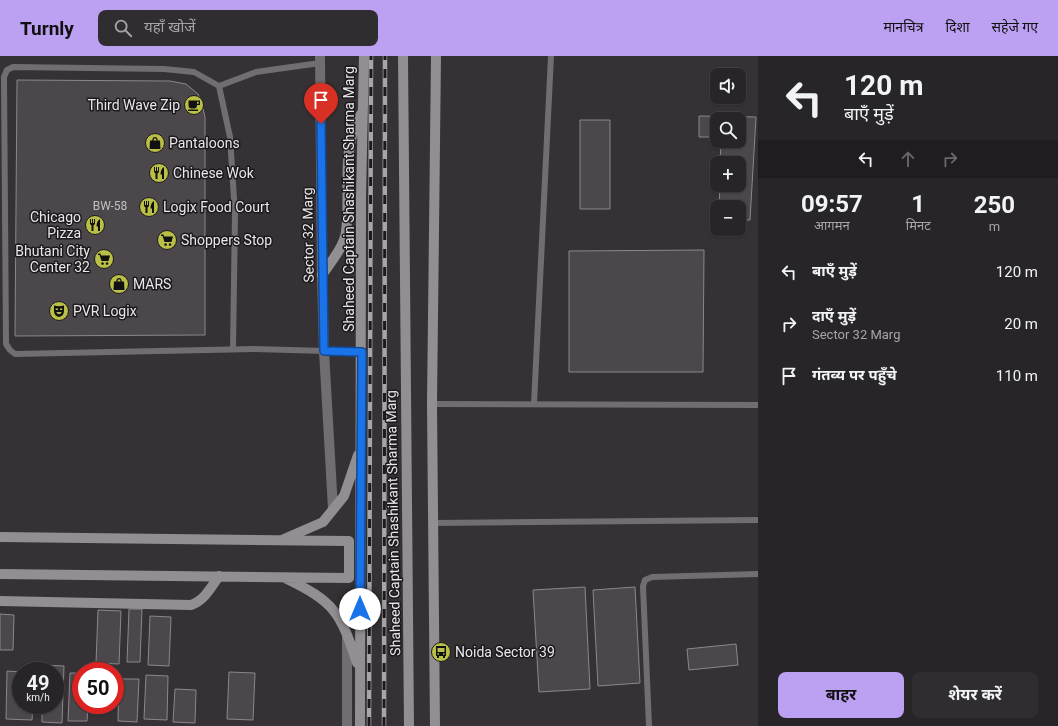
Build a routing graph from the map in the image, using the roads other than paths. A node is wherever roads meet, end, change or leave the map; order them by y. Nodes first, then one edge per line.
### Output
1 (364, 56) edge
2 (403, 56) edge
3 (436, 56) edge
4 (551, 56) edge
5 (320, 60) edge
6 (219, 86) junction
7 (362, 112) junction
8 (322, 275) junction
9 (233, 349) junction
10 (324, 351) junction
11 (362, 352) junction
12 (432, 404) junction
13 (534, 404) junction
14 (758, 405) edge
15 (361, 440) junction
16 (333, 509) junction
17 (758, 520) edge
18 (434, 523) junction
19 (0, 537) edge
20 (281, 540) junction
21 (0, 574) edge
22 (758, 574) edge
23 (220, 576) junction
24 (281, 576) junction
25 (0, 601) edge
26 (346, 631) junction
27 (360, 671) junction
28 (347, 726) edge
29 (360, 726) edge
30 (409, 726) edge
31 (435, 726) edge
32 (649, 726) edge

1 - 7 main road, Shaheed Captain Shashikant Sharma Marg
2 - 30 main road, Shaheed Captain Shashikant Sharma Marg
3 - 12 main road
4 - 13 lane
5 - 6 lane
5 - 8 street, Sector 32 Marg
6 - 9 lane
6 - 9 lane
7 - 8 main road
7 - 11 main road, Shaheed Captain Shashikant Sharma Marg
8 - 10 street, Sector 32 Marg
9 - 10 lane
10 - 11 lane
10 - 16 street, Sector 32 Marg
11 - 15 main road, Shaheed Captain Shashikant Sharma Marg
12 - 13 lane
12 - 18 main road
13 - 14 lane
15 - 16 main road
15 - 27 main road, Shaheed Captain Shashikant Sharma Marg
16 - 20 main road
17 - 18 lane
18 - 31 main road
19 - 20 main road
20 - 24 main road
21 - 23 main road
22 - 32 lane
23 - 24 main road
23 - 25 main road
24 - 26 main road
26 - 27 main road
26 - 28 street
27 - 29 main road, Shaheed Captain Shashikant Sharma Marg

